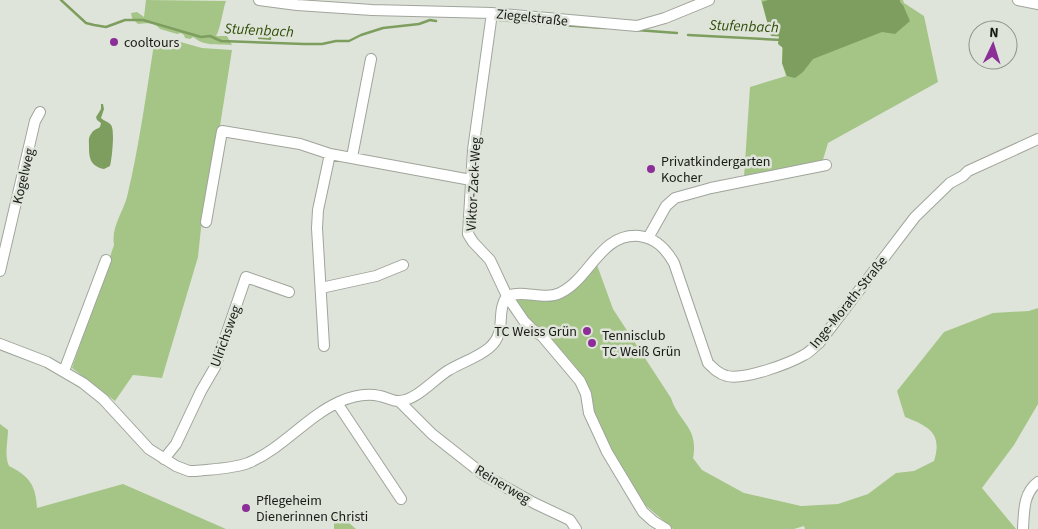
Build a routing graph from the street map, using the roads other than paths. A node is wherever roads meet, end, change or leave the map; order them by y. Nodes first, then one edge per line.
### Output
1 (260, 0) edge
2 (709, 0) edge
3 (1018, 0) edge
4 (1038, 4) edge
5 (492, 13) junction
6 (371, 59) dead end
7 (40, 112) dead end
8 (1038, 139) edge
9 (330, 154) junction
10 (352, 157) junction
11 (826, 165) dead end
12 (471, 180) junction
13 (206, 222) dead end
14 (648, 238) junction
15 (106, 260) dead end
16 (403, 265) dead end
17 (0, 271) edge
18 (320, 288) junction
19 (289, 292) dead end
20 (507, 296) junction
21 (0, 344) edge
22 (324, 346) dead end
23 (64, 371) junction
24 (398, 401) junction
25 (337, 403) junction
26 (164, 459) junction
27 (1038, 482) edge
28 (401, 499) dead end
29 (576, 529) edge
30 (666, 529) edge
31 (1023, 529) edge

1 - 5 street, Ziegelstraße
2 - 5 street, Ziegelstraße
3 - 4 street
5 - 12 street, Viktor-Zack-Weg
6 - 10 street
7 - 17 street, Kogelweg
8 - 14 street, Inge-Morath-Straße
9 - 10 street
9 - 13 street
9 - 18 street
10 - 12 street
11 - 14 street
12 - 20 street, Viktor-Zack-Weg
14 - 20 street
15 - 23 street
16 - 18 street
18 - 22 street
19 - 26 street, Ulrichsweg
20 - 24 street
20 - 30 street, Viktor-Zack-Weg
21 - 23 street
23 - 26 street
24 - 25 street
24 - 29 street, Reinerweg
25 - 26 street
25 - 28 street
27 - 31 street

